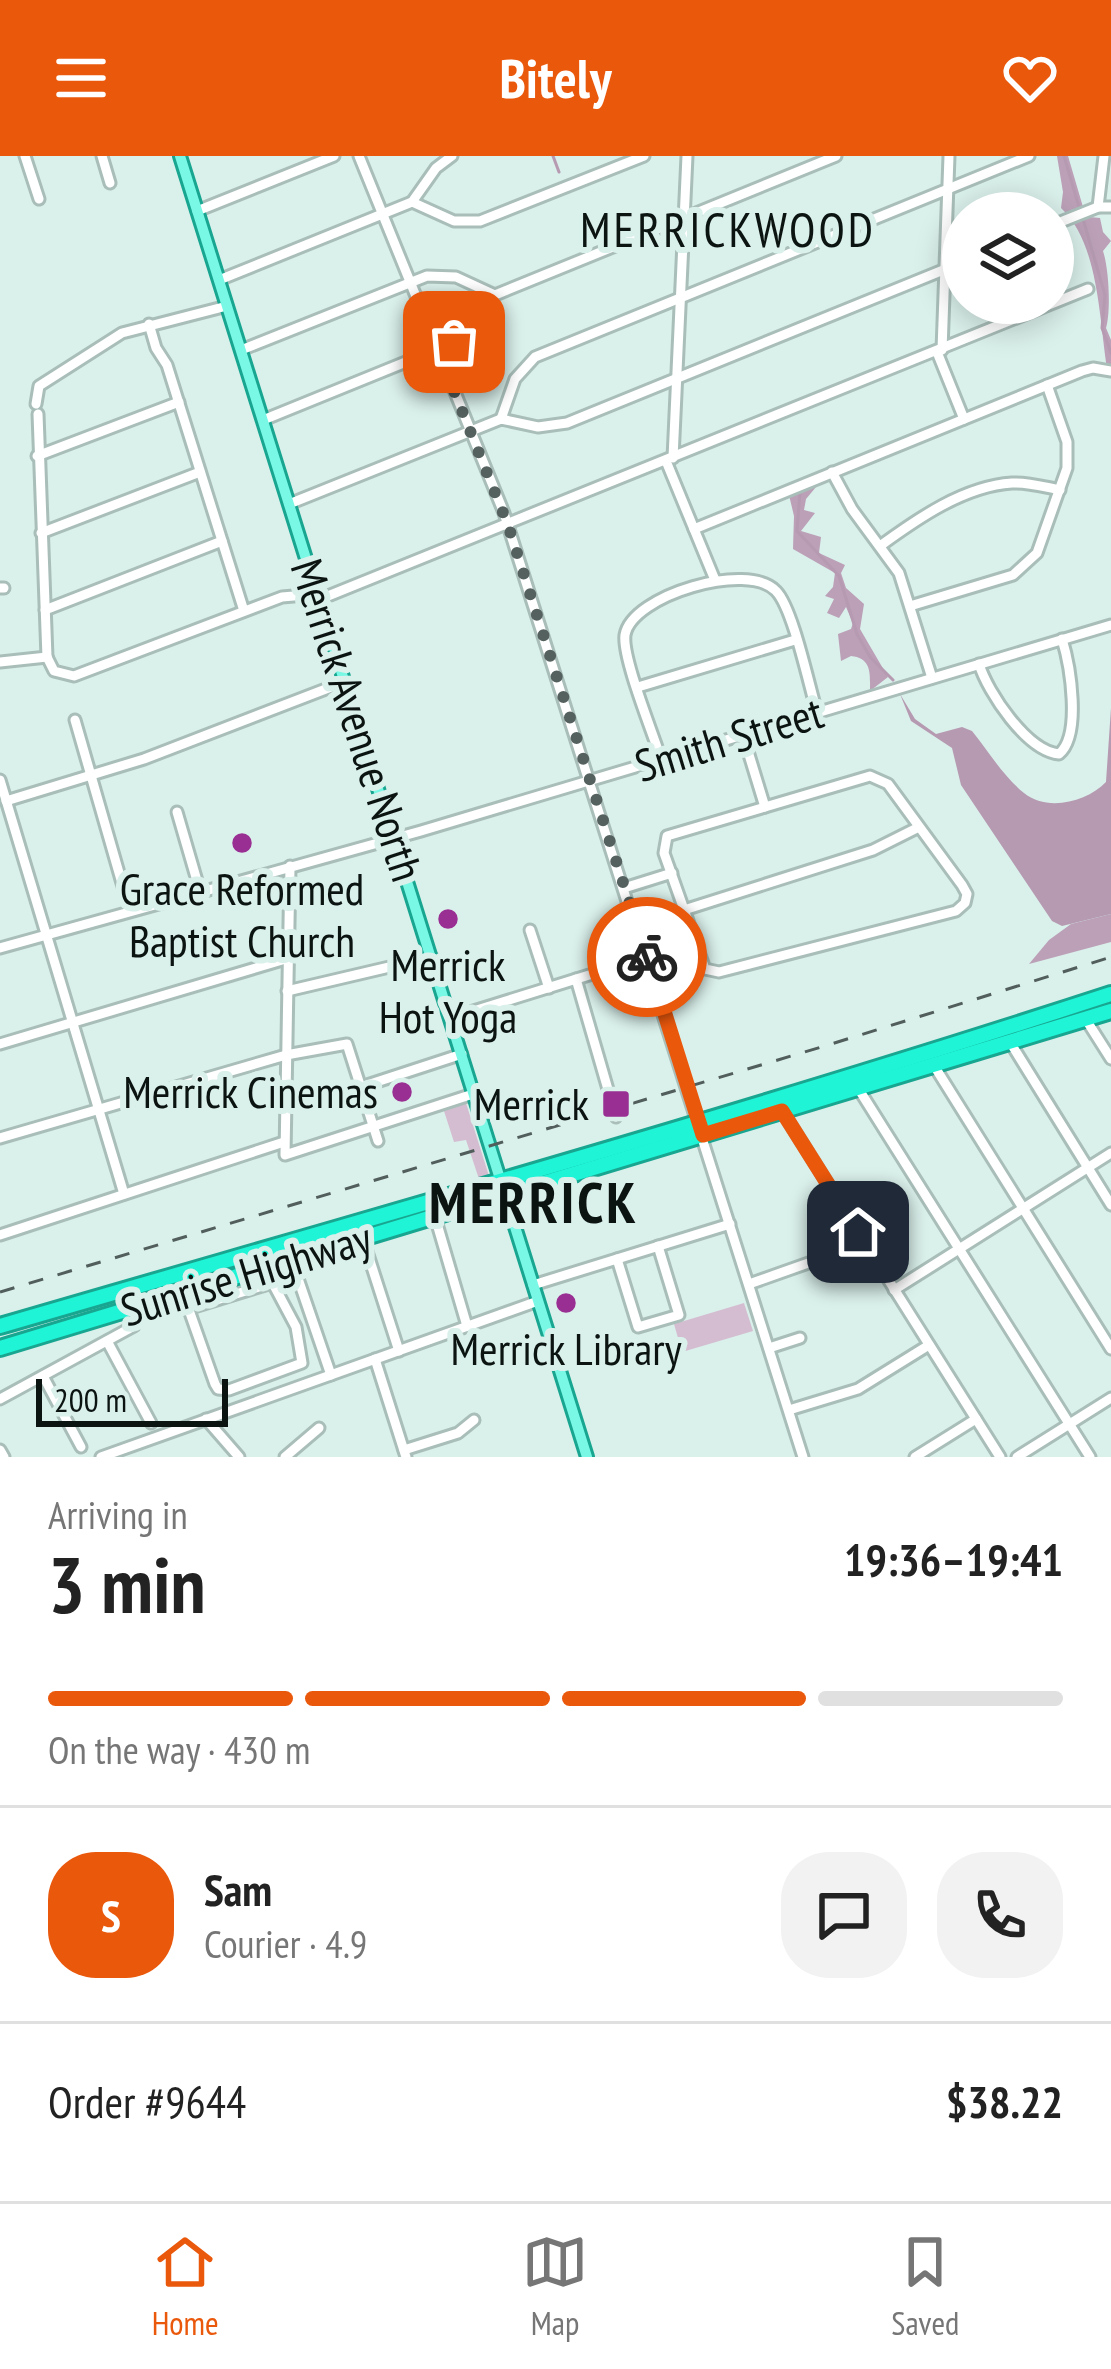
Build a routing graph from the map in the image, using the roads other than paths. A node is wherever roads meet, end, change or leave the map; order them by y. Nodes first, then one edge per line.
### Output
1 (25, 156) edge
2 (102, 156) edge
3 (180, 156) edge
4 (334, 156) edge
5 (359, 156) edge
6 (452, 156) edge
7 (644, 156) edge
8 (687, 156) edge
9 (836, 156) edge
10 (949, 156) edge
11 (1030, 156) edge
12 (1104, 156) edge
13 (110, 183) dead end
14 (948, 190) junction
15 (39, 199) dead end
16 (412, 202) junction
17 (1098, 207) junction
18 (1111, 207) edge
19 (197, 211) junction
20 (383, 214) junction
21 (1074, 217) edge
22 (684, 218) junction
23 (942, 271) edge
24 (219, 280) junction
25 (410, 282) junction
26 (1088, 289) dead end
27 (495, 295) junction
28 (680, 298) junction
29 (942, 302) edge
30 (227, 306) junction
31 (149, 324) junction
32 (437, 349) junction
33 (241, 350) junction
34 (939, 351) junction
35 (1109, 370) edge
36 (676, 379) junction
37 (1047, 386) junction
38 (178, 403) junction
39 (501, 419) junction
40 (964, 419) junction
41 (263, 420) junction
42 (470, 430) junction
43 (37, 456) junction
44 (670, 460) junction
45 (200, 472) junction
46 (832, 472) junction
47 (1060, 490) junction
48 (289, 504) junction
49 (508, 525) junction
50 (694, 529) junction
51 (41, 533) junction
52 (222, 542) junction
53 (880, 546) junction
54 (715, 580) junction
55 (317, 597) junction
56 (910, 606) junction
57 (45, 610) junction
58 (244, 611) junction
59 (1111, 625) edge
60 (1062, 639) junction
61 (795, 640) junction
62 (46, 657) junction
63 (0, 662) edge
64 (979, 664) junction
65 (932, 678) junction
66 (344, 682) junction
67 (638, 687) junction
68 (817, 712) junction
69 (75, 720) dead end
70 (743, 734) junction
71 (661, 759) junction
72 (90, 776) junction
73 (0, 780) edge
74 (589, 781) junction
75 (6, 801) junction
76 (764, 807) junction
77 (177, 812) dead end
78 (919, 827) junction
79 (394, 838) junction
80 (290, 866) junction
81 (671, 873) junction
82 (624, 888) junction
83 (200, 891) junction
84 (684, 910) junction
85 (130, 911) junction
86 (530, 930) dead end
87 (46, 935) junction
88 (0, 948) edge
89 (431, 957) junction
90 (646, 957) junction
91 (289, 958) junction
92 (576, 980) junction
93 (548, 988) junction
94 (287, 991) junction
95 (1111, 994) edge
96 (1111, 1011) edge
97 (1081, 1012) junction
98 (451, 1018) junction
99 (72, 1022) junction
100 (1010, 1042) junction
101 (0, 1044) edge
102 (286, 1054) junction
103 (462, 1054) junction
104 (1111, 1059) edge
105 (930, 1060) junction
106 (361, 1088) junction
107 (857, 1088) junction
108 (473, 1094) junction
109 (98, 1108) junction
110 (782, 1111) junction
111 (616, 1117) dead end
112 (372, 1127) junction
113 (701, 1128) junction
114 (0, 1138) edge
115 (378, 1141) dead end
116 (284, 1142) junction
117 (1111, 1153) edge
118 (1088, 1168) junction
119 (502, 1189) junction
120 (124, 1194) junction
121 (1111, 1205) edge
122 (1023, 1209) junction
123 (435, 1217) junction
124 (730, 1224) junction
125 (858, 1232) junction
126 (0, 1235) edge
127 (364, 1239) junction
128 (658, 1246) junction
129 (959, 1249) junction
130 (616, 1259) junction
131 (292, 1261) junction
132 (274, 1266) junction
133 (272, 1283) junction
134 (749, 1284) junction
135 (533, 1285) junction
136 (135, 1287) junction
137 (894, 1290) junction
138 (183, 1293) junction
139 (538, 1301) junction
140 (140, 1306) junction
141 (197, 1306) dead end
142 (0, 1326) edge
143 (467, 1326) junction
144 (800, 1338) dead end
145 (107, 1341) junction
146 (929, 1346) junction
147 (0, 1348) edge
148 (769, 1348) junction
149 (1111, 1348) edge
150 (399, 1351) junction
151 (375, 1360) junction
152 (331, 1375) junction
153 (43, 1376) junction
154 (1111, 1398) edge
155 (0, 1399) edge
156 (789, 1410) junction
157 (206, 1419) junction
158 (976, 1419) junction
159 (474, 1420) dead end
160 (151, 1423) dead end
161 (1070, 1424) junction
162 (319, 1428) dead end
163 (134, 1445) junction
164 (81, 1447) dead end
165 (405, 1454) edge
166 (101, 1457) edge
167 (144, 1457) edge
168 (239, 1457) edge
169 (285, 1457) edge
170 (586, 1457) edge
171 (803, 1457) edge
172 (915, 1457) edge
173 (1000, 1457) edge
174 (1017, 1457) edge
175 (1090, 1457) edge

1 - 15 street
2 - 13 street
3 - 19 main road, Merrick Avenue North
4 - 19 street
5 - 20 street
6 - 16 street
7 - 16 street
8 - 22 street
9 - 22 street
10 - 14 street
11 - 14 street
12 - 17 street
14 - 28 street
16 - 20 street
17 - 18 street
17 - 21 street
19 - 24 main road, Merrick Avenue North
20 - 24 street
20 - 25 street
22 - 27 street
22 - 28 street
23 - 36 street
24 - 30 main road, Merrick Avenue North
25 - 27 street
25 - 32 street
25 - 33 street
26 - 34 street
27 - 32 street
28 - 36 street
28 - 39 street
29 - 34 street
30 - 31 street
30 - 33 main road, Merrick Avenue North
31 - 38 street
31 - 43 street
32 - 41 street
32 - 42 street
33 - 41 main road, Merrick Avenue North
34 - 40 street
34 - 44 street
35 - 37 street
36 - 39 street
36 - 44 street
37 - 40 street
37 - 47 street
38 - 43 street
38 - 45 street
39 - 42 street
40 - 46 street
41 - 48 main road, Merrick Avenue North
42 - 48 street
42 - 49 street
43 - 51 street
44 - 49 street
44 - 50 street
45 - 51 street
45 - 52 street
46 - 50 street
46 - 53 street
47 - 53 street
47 - 56 street
48 - 55 main road, Merrick Avenue North
49 - 55 street
49 - 74 street
50 - 54 street
51 - 57 street
52 - 57 street
52 - 58 street
53 - 56 street
54 - 61 street
54 - 67 street
55 - 58 street
55 - 66 main road, Merrick Avenue North
56 - 65 street
57 - 62 street
58 - 62 street
59 - 60 street, Smith Street
60 - 64 street, Smith Street
60 - 64 street
61 - 67 street
61 - 68 street
62 - 63 street
64 - 65 street, Smith Street
65 - 68 street, Smith Street
66 - 72 street
66 - 79 main road, Merrick Avenue North
67 - 71 street
68 - 70 street, Smith Street
69 - 72 street
70 - 71 street, Smith Street
70 - 76 street
71 - 74 street, Smith Street
72 - 75 street
72 - 85 street
73 - 75 street
74 - 79 street, Smith Street
74 - 82 street
75 - 87 street
76 - 78 street
76 - 81 street
77 - 83 street
78 - 84 street
78 - 84 street
79 - 80 street, Smith Street
79 - 89 main road, Merrick Avenue North
80 - 83 street, Smith Street
80 - 91 street
81 - 82 street
81 - 84 street
82 - 90 street
83 - 85 street, Smith Street
85 - 87 street, Smith Street
86 - 93 street
87 - 88 street, Smith Street
87 - 99 street
89 - 94 street
89 - 98 main road, Merrick Avenue North
90 - 92 street
90 - 113 street
91 - 94 street
91 - 99 street
92 - 93 street
92 - 111 street
93 - 98 street
94 - 102 street
95 - 97 highway, Sunrise Highway
96 - 97 highway, Sunrise Highway
97 - 100 highway, Sunrise Highway
97 - 104 street
97 - 105 highway, Sunrise Highway
98 - 103 main road, Merrick Avenue North
99 - 101 street
99 - 109 street
100 - 105 highway, Sunrise Highway
100 - 118 street
102 - 106 street
102 - 109 street
102 - 116 street
103 - 106 street
103 - 108 main road, Merrick Avenue North
105 - 107 highway, Sunrise Highway
105 - 113 highway, Sunrise Highway
105 - 122 street
106 - 112 street
107 - 110 highway, Sunrise Highway
107 - 129 street
108 - 112 street
108 - 119 main road, Merrick Avenue North
109 - 114 street
109 - 120 street
110 - 113 highway, Sunrise Highway
110 - 125 street
112 - 115 street
112 - 116 street
113 - 119 highway, Sunrise Highway
113 - 124 street
116 - 120 street
117 - 118 street
118 - 121 street
118 - 122 street
119 - 123 highway, Sunrise Highway
119 - 135 main road, Merrick Avenue North
119 - 136 highway, Sunrise Highway
120 - 126 street
122 - 129 street
122 - 149 street
123 - 127 highway, Sunrise Highway
123 - 143 street
124 - 128 street
124 - 134 street
125 - 134 street
125 - 137 street
127 - 131 highway, Sunrise Highway
127 - 150 street
128 - 130 street
128 - 130 street
129 - 137 street
129 - 161 street
130 - 135 street
131 - 132 highway, Sunrise Highway
131 - 152 street
132 - 133 street
132 - 138 highway, Sunrise Highway
133 - 138 street
133 - 141 street
134 - 148 street
135 - 139 main road, Merrick Avenue North
136 - 140 street
136 - 142 highway, Sunrise Highway
137 - 146 street
138 - 140 highway, Sunrise Highway
139 - 143 street
139 - 170 main road, Merrick Avenue North
140 - 145 street
140 - 147 highway, Sunrise Highway
143 - 150 street
144 - 148 street
145 - 153 street
145 - 160 street
146 - 156 street
146 - 158 street
148 - 156 street
150 - 151 street
151 - 152 street
151 - 165 street
152 - 157 street
153 - 155 street
153 - 164 street
154 - 161 street
156 - 171 street
157 - 163 street
157 - 168 street
158 - 172 street
158 - 173 street
159 - 165 street
161 - 174 street
161 - 175 street
162 - 169 street
163 - 166 street
163 - 167 street

